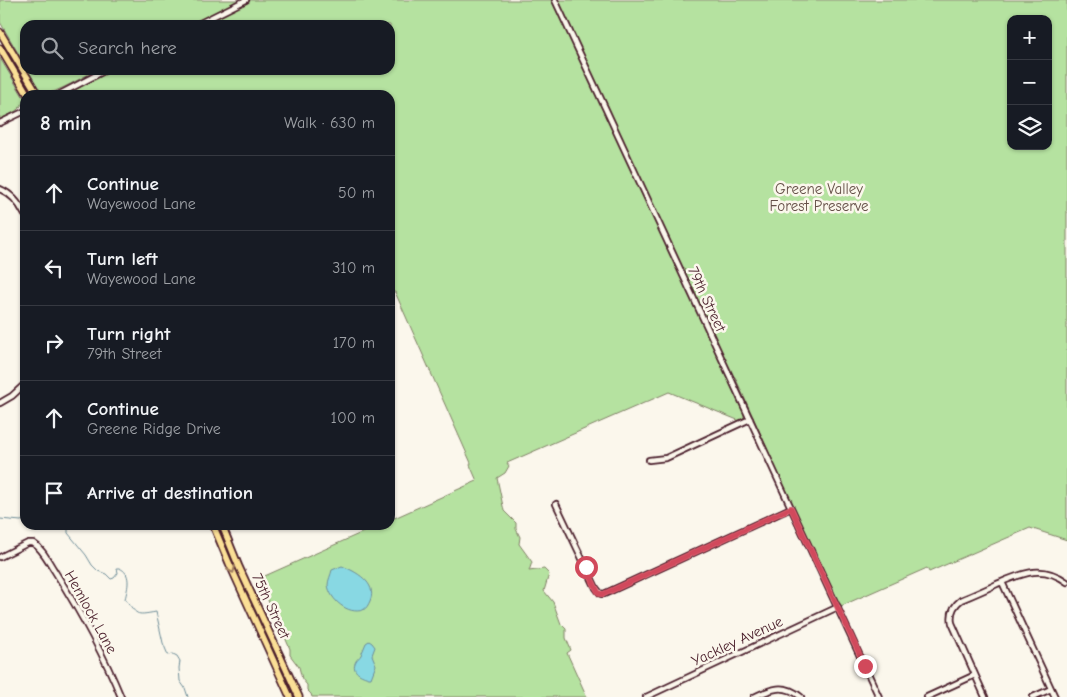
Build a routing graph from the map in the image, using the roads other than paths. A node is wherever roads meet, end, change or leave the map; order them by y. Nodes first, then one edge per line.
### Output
1 (246, 0) edge
2 (555, 0) edge
3 (206, 20) edge
4 (0, 32) edge
5 (0, 48) edge
6 (20, 65) edge
7 (26, 75) edge
8 (96, 75) edge
9 (25, 90) edge
10 (35, 90) edge
11 (68, 90) edge
12 (20, 113) edge
13 (0, 123) edge
14 (0, 189) edge
15 (20, 206) edge
16 (20, 389) edge
17 (0, 403) edge
18 (750, 419) junction
19 (649, 460) dead end
20 (556, 504) dead end
21 (791, 508) junction
22 (215, 530) edge
23 (224, 530) edge
24 (0, 557) edge
25 (1002, 582) junction
26 (1067, 582) edge
27 (838, 607) junction
28 (975, 675) junction
29 (1051, 689) junction
30 (121, 697) edge
31 (290, 697) edge
32 (299, 697) edge
33 (646, 697) edge
34 (754, 697) edge
35 (801, 697) edge
36 (879, 697) edge
37 (927, 697) edge
38 (985, 697) edge
39 (1033, 697) edge
40 (1055, 697) edge

1 - 3 street
2 - 18 street, 79th Street
4 - 6 main road
5 - 9 main road
7 - 10 main road
8 - 11 street
12 - 13 street
14 - 15 street
16 - 17 street
18 - 19 street
18 - 21 street, 79th Street
20 - 21 street
21 - 27 street, 79th Street
22 -> 31 main road, 75th Street
23 - 32 main road, 75th Street
24 - 30 street, Hemlock Lane
25 - 26 street
25 - 28 street
25 - 29 street
27 - 33 street, Yackley Avenue
27 - 36 street, 79th Street
28 - 37 street
28 - 38 street
29 - 39 street
29 - 40 street
34 - 35 street

